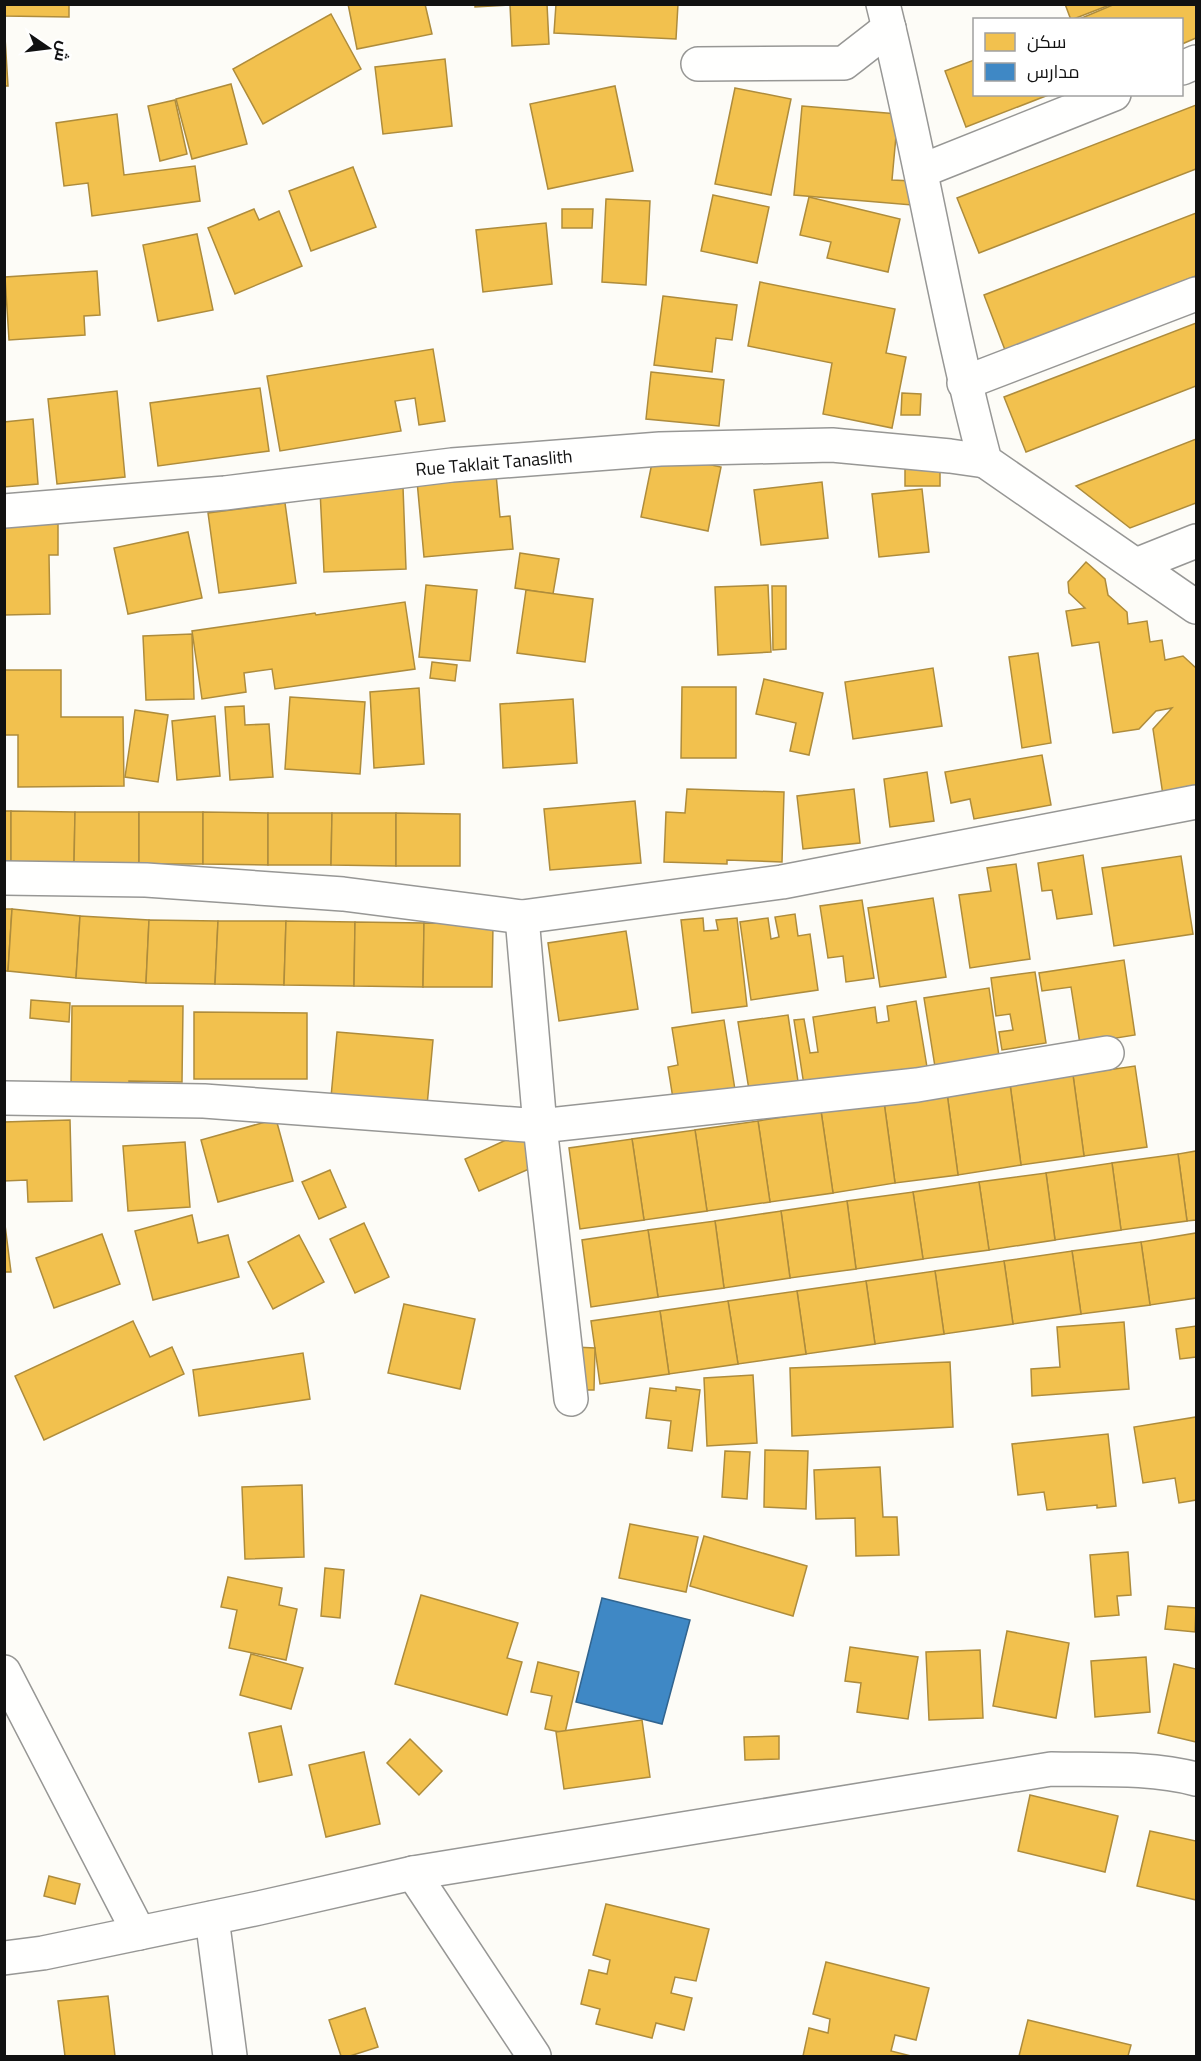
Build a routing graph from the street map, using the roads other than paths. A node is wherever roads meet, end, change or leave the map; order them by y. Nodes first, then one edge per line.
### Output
1 (886, 16) edge
2 (1197, 62) edge
3 (698, 64) dead end
4 (1183, 68) edge
5 (1109, 96) edge
6 (921, 171) junction
7 (1197, 294) edge
8 (964, 383) junction
9 (985, 461) junction
10 (4, 511) edge
11 (1197, 541) edge
12 (1136, 565) junction
13 (1197, 606) edge
14 (1197, 802) edge
15 (4, 878) edge
16 (522, 917) junction
17 (1107, 1053) dead end
18 (4, 1098) edge
19 (540, 1126) junction
20 (571, 1399) dead end
21 (4, 1672) edge
22 (1197, 1779) edge
23 (413, 1873) junction
24 (212, 1918) junction
25 (139, 1933) junction
26 (4, 1958) edge
27 (230, 2056) edge
28 (534, 2056) edge

1 - 3 street
1 - 6 street
2 - 4 street
5 - 6 street
6 - 8 street
7 - 8 street
8 - 9 street
9 - 10 street, Rue Taklait Tanaslith
9 - 12 street
11 - 12 street
12 - 13 street
14 - 16 street
15 - 16 street
16 - 19 street
17 - 19 street
18 - 19 street
19 - 20 street
21 - 25 street
22 - 23 street
23 - 24 street
23 - 28 street
24 - 25 street
24 - 27 street
25 - 26 street

